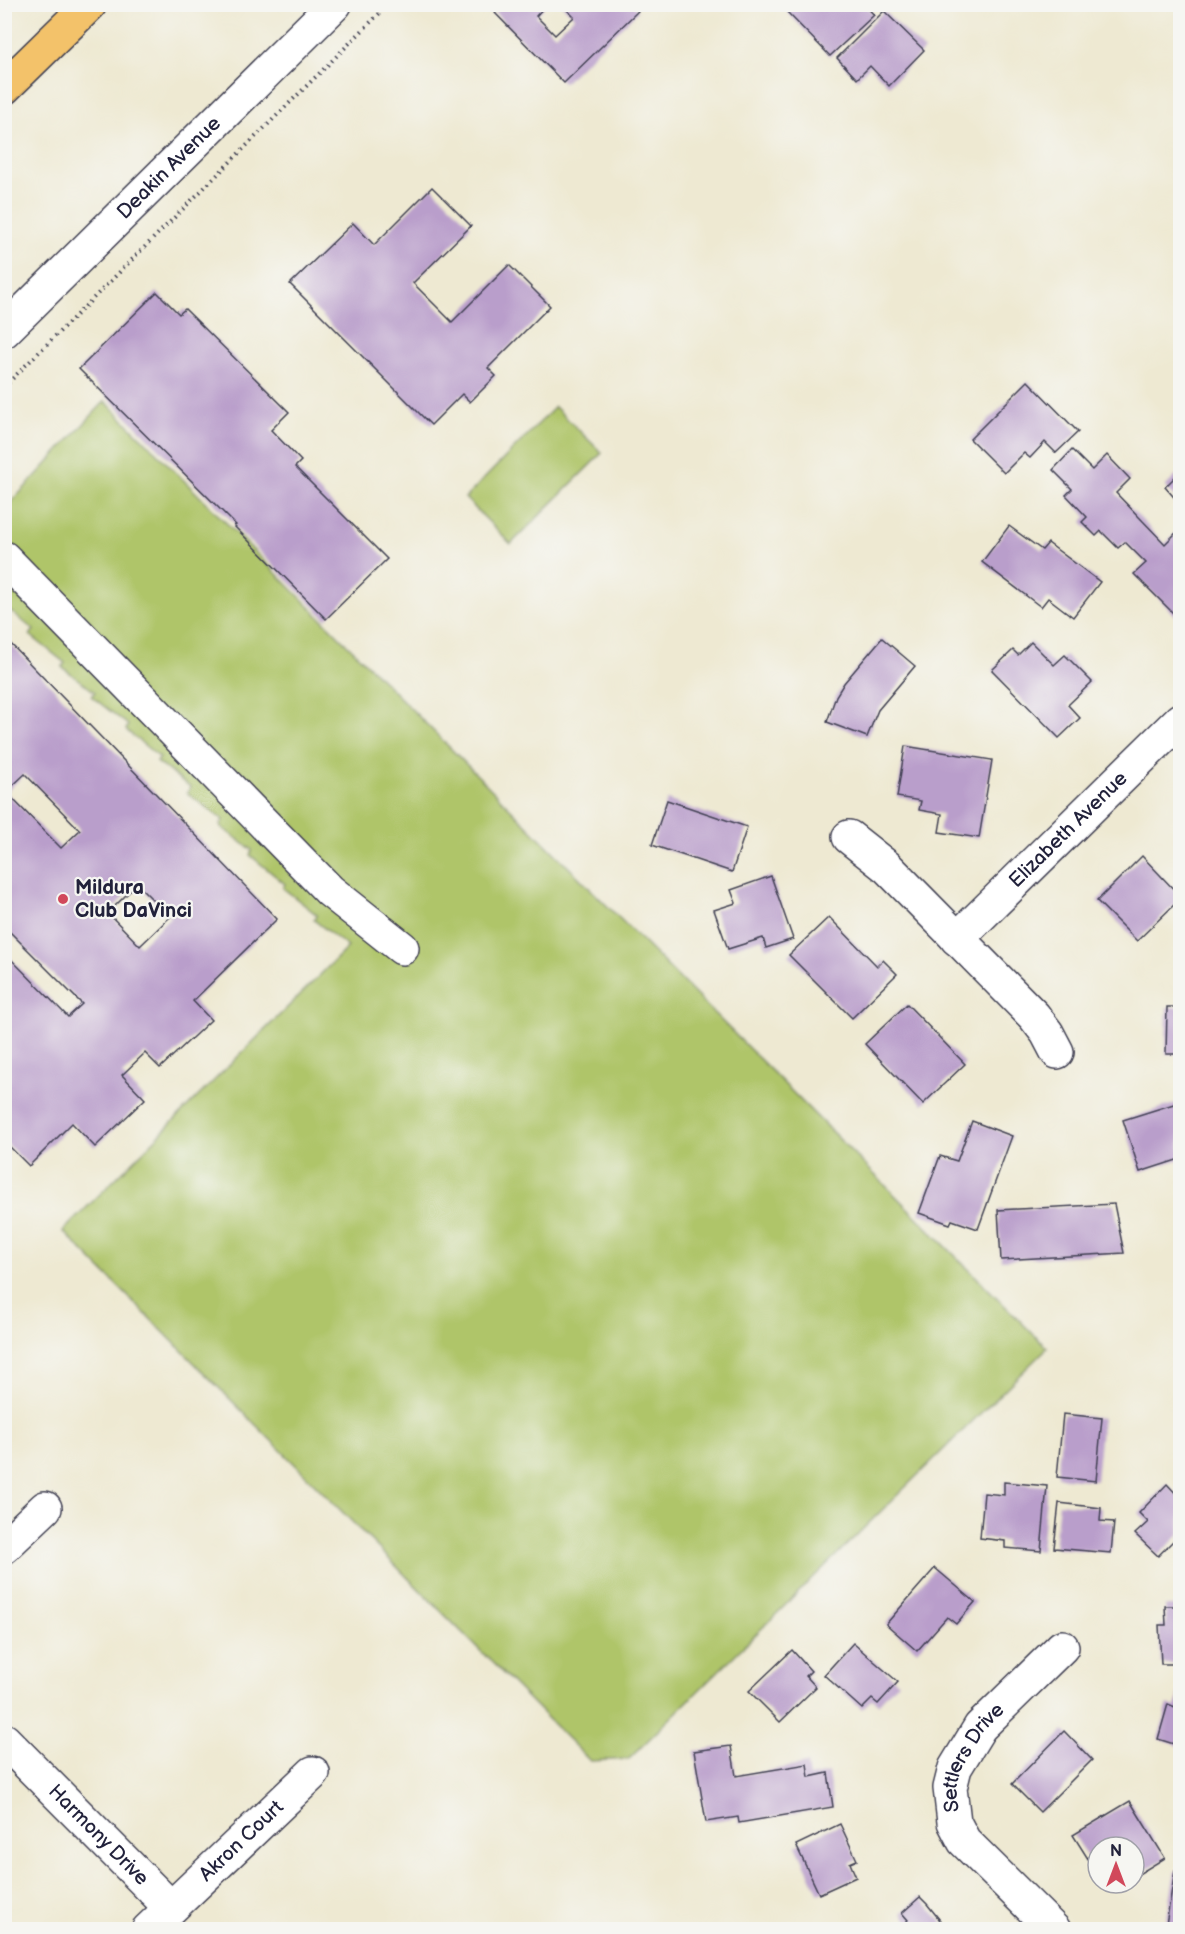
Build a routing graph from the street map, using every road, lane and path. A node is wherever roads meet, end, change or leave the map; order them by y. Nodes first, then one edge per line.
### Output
1 (13, 4) edge
2 (335, 4) edge
3 (388, 4) edge
4 (87, 8) edge
5 (4, 12) edge
6 (4, 88) edge
7 (4, 331) edge
8 (4, 387) edge
9 (4, 558) edge
10 (1180, 720) edge
11 (849, 837) dead end
12 (957, 939) junction
13 (402, 948) dead end
14 (1057, 1052) dead end
15 (45, 1508) dead end
16 (4, 1547) edge
17 (1062, 1647) dead end
18 (4, 1740) edge
19 (313, 1773) dead end
20 (170, 1907) junction
21 (148, 1929) edge
22 (1054, 1929) edge

1 - 5 path
2 - 7 street, Deakin Avenue
3 - 8 path
4 - 6 highway
9 - 13 street
10 - 12 street, Elizabeth Avenue
11 - 12 street
12 - 14 street
15 - 16 street
17 - 22 street, Settlers Drive
18 - 20 street, Harmony Drive
19 - 20 street, Akron Court
20 - 21 street

